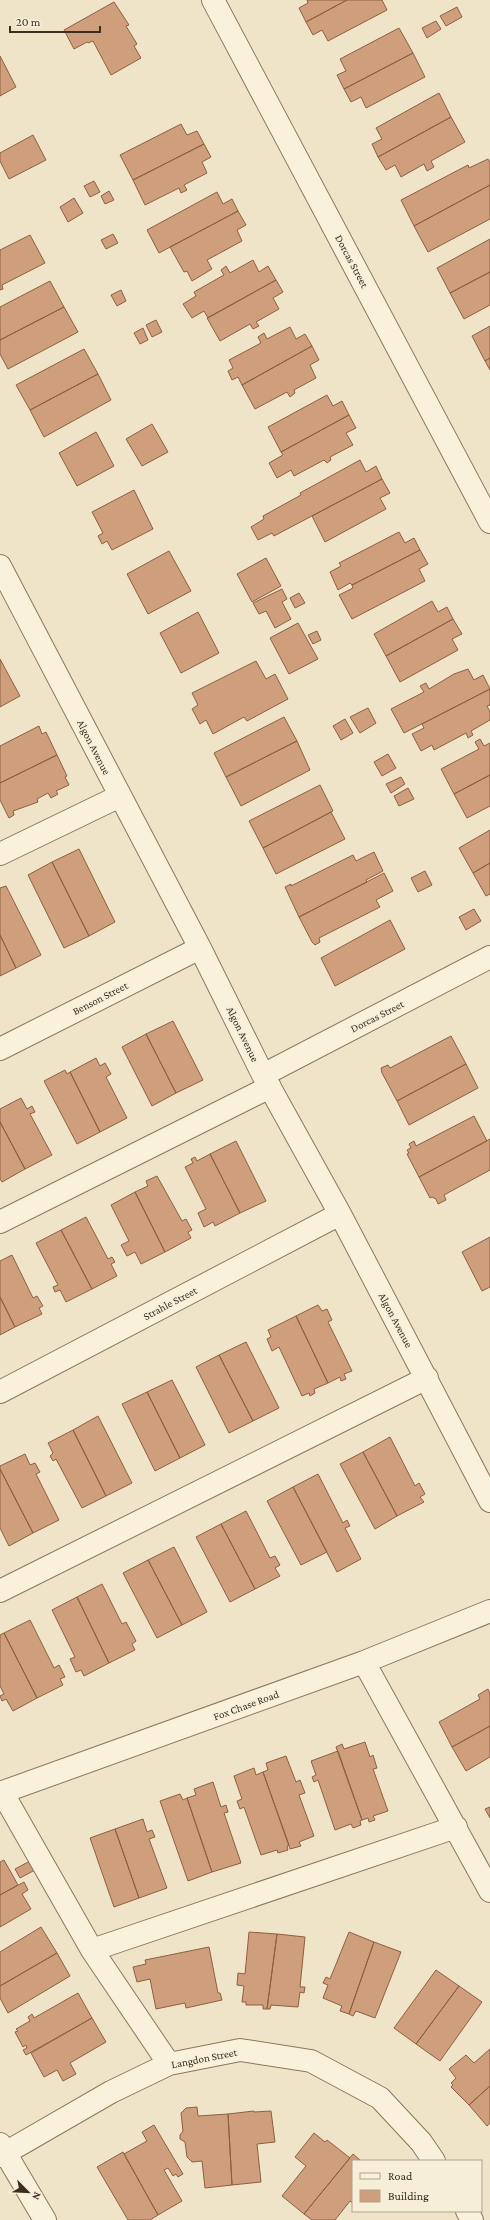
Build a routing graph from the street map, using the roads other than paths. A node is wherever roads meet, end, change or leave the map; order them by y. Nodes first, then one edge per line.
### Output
1 (213, 0) edge
2 (490, 522) edge
3 (1, 569) edge
4 (120, 796) junction
5 (0, 854) edge
6 (200, 948) junction
7 (490, 957) edge
8 (0, 1049) edge
9 (267, 1081) junction
10 (340, 1214) junction
11 (0, 1222) edge
12 (427, 1378) junction
13 (0, 1392) edge
14 (490, 1501) edge
15 (0, 1591) edge
16 (490, 1612) edge
17 (364, 1662) junction
18 (1, 1792) edge
19 (456, 1827) junction
20 (490, 1891) edge
21 (92, 1950) junction
22 (169, 2064) junction
23 (2, 2151) edge
24 (433, 2160) edge
25 (45, 2220) edge

1 - 2 street, Dorcas Street
3 - 4 street, Algon Avenue
4 - 5 street
4 - 6 street, Algon Avenue
6 - 8 street, Benson Street
6 - 9 street, Algon Avenue
7 - 9 street, Dorcas Street
9 - 10 street, Algon Avenue
9 - 11 street, Dorcas Street
10 - 12 street, Algon Avenue
10 - 13 street, Strahle Street
12 - 14 street, Algon Avenue
12 - 15 street
16 - 17 street, Fox Chase Road
17 - 18 street, Fox Chase Road
17 - 19 street
18 - 21 street
19 - 20 street
19 - 21 street
21 - 22 street
22 - 23 street, Langdon Street
22 - 24 street, Langdon Street
23 - 25 street

